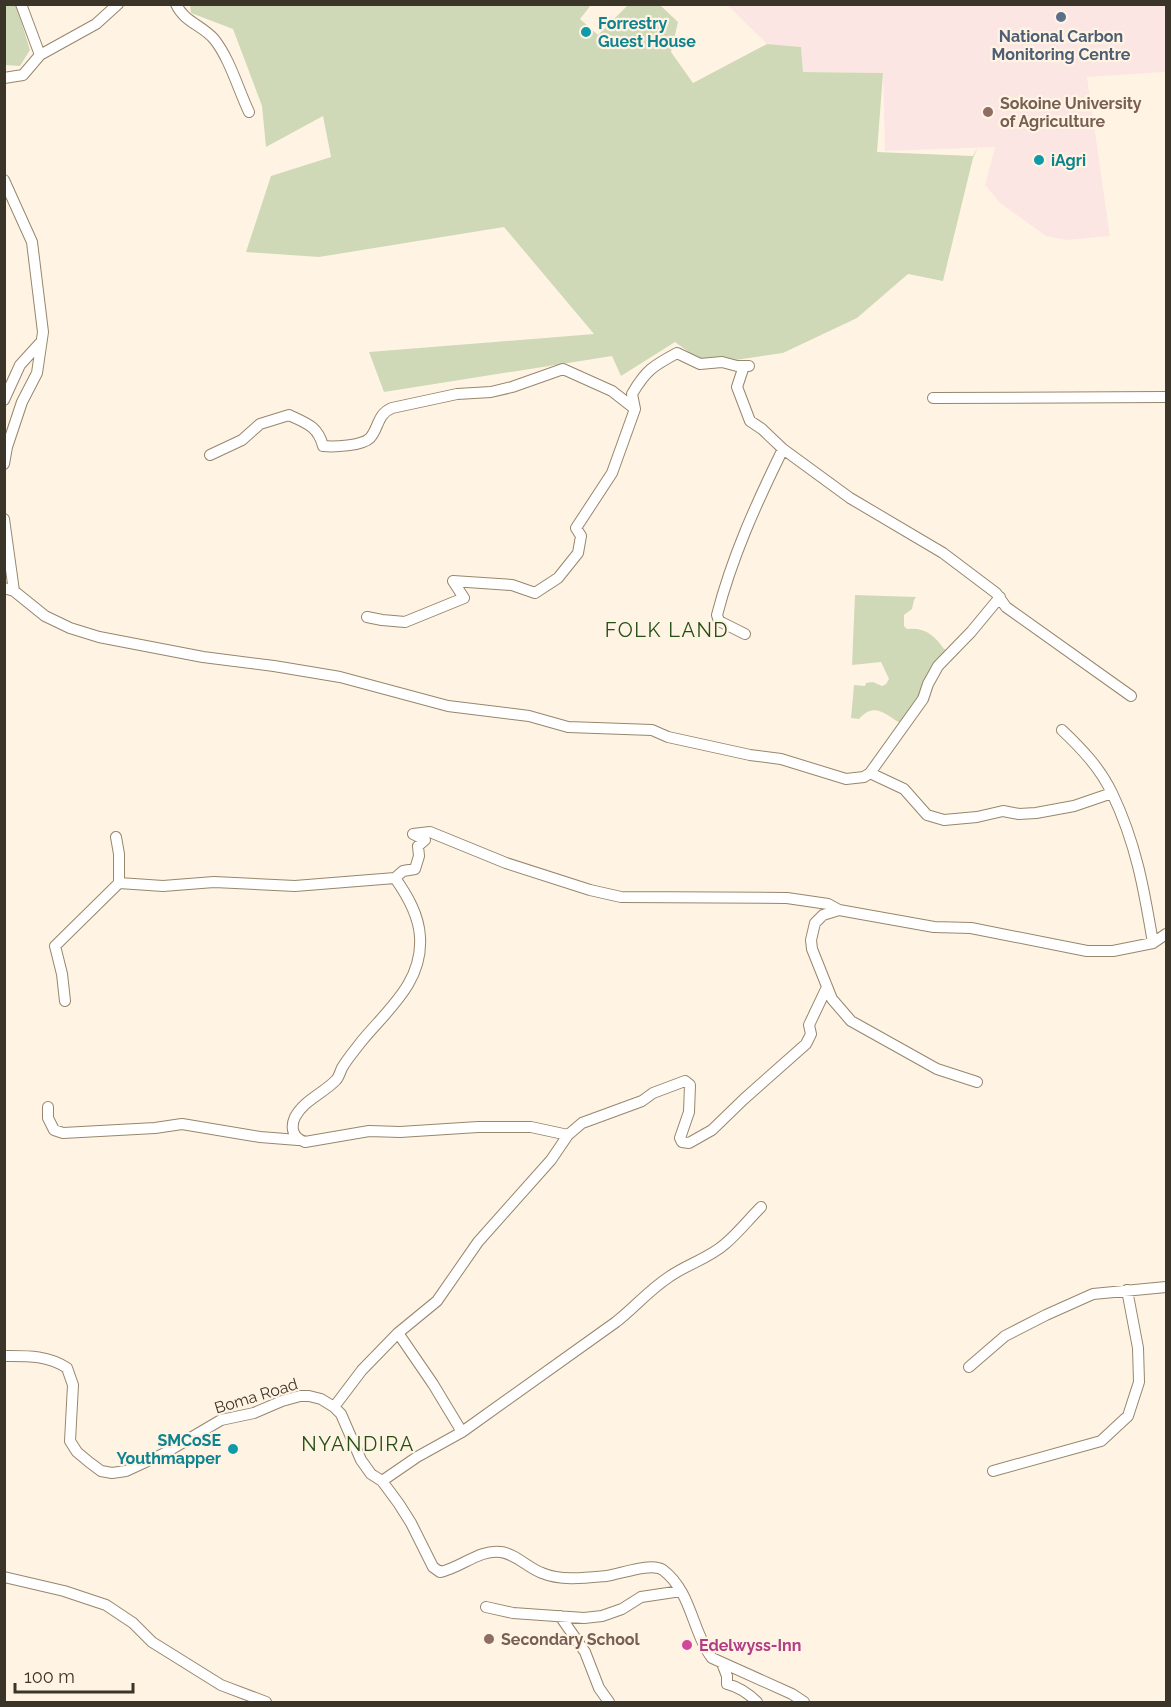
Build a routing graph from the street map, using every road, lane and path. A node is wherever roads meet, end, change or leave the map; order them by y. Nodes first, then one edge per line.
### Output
1 (21, 4) edge
2 (118, 4) edge
3 (176, 4) edge
4 (40, 55) junction
5 (4, 78) edge
6 (249, 112) dead end
7 (4, 180) edge
8 (40, 343) junction
9 (1167, 397) edge
10 (933, 398) dead end
11 (4, 400) edge
12 (635, 410) junction
13 (783, 449) junction
14 (210, 455) dead end
15 (4, 464) edge
16 (4, 519) edge
17 (9, 590) edge
18 (1000, 597) junction
19 (368, 617) dead end
20 (745, 634) dead end
21 (1131, 696) dead end
22 (1062, 730) dead end
23 (870, 773) junction
24 (1112, 793) junction
25 (116, 837) dead end
26 (395, 878) junction
27 (119, 883) junction
28 (839, 910) junction
29 (1167, 934) edge
30 (1153, 943) junction
31 (827, 987) junction
32 (65, 1002) dead end
33 (977, 1082) dead end
34 (48, 1107) dead end
35 (568, 1135) junction
36 (298, 1140) junction
37 (761, 1207) dead end
38 (1167, 1287) edge
39 (1126, 1290) junction
40 (398, 1333) junction
41 (4, 1356) edge
42 (969, 1367) dead end
43 (334, 1407) junction
44 (462, 1432) junction
45 (993, 1471) dead end
46 (382, 1481) junction
47 (4, 1577) edge
48 (681, 1591) junction
49 (486, 1606) dead end
50 (560, 1616) junction
51 (722, 1663) junction
52 (266, 1702) edge
53 (609, 1702) edge
54 (757, 1702) edge
55 (804, 1702) edge

1 - 4 street
2 - 4 street
3 - 6 street
4 - 5 street
7 - 8 street
8 - 11 street
8 - 15 street
9 - 10 street
12 - 13 street
12 - 14 street
12 - 19 street
13 - 18 street
13 - 20 street
16 - 17 street
17 - 23 street
18 - 21 street
18 - 23 street
22 - 24 street
23 - 24 street
24 - 30 street
25 - 27 street
26 - 27 street
26 - 28 street
26 - 36 street
27 - 32 street
28 - 30 street
28 - 31 street
29 - 30 street
31 - 33 street
31 - 35 street
34 - 36 street
35 - 36 street
35 - 40 street
37 - 44 street
38 - 39 street
39 - 42 street
39 - 45 street
40 - 43 street
40 - 44 street
41 - 43 street, Boma Road
43 - 46 street
44 - 46 street
46 - 48 street
47 - 52 street
48 - 50 street
48 - 51 street
49 - 50 street
50 - 53 street
51 - 54 street
51 - 55 street

